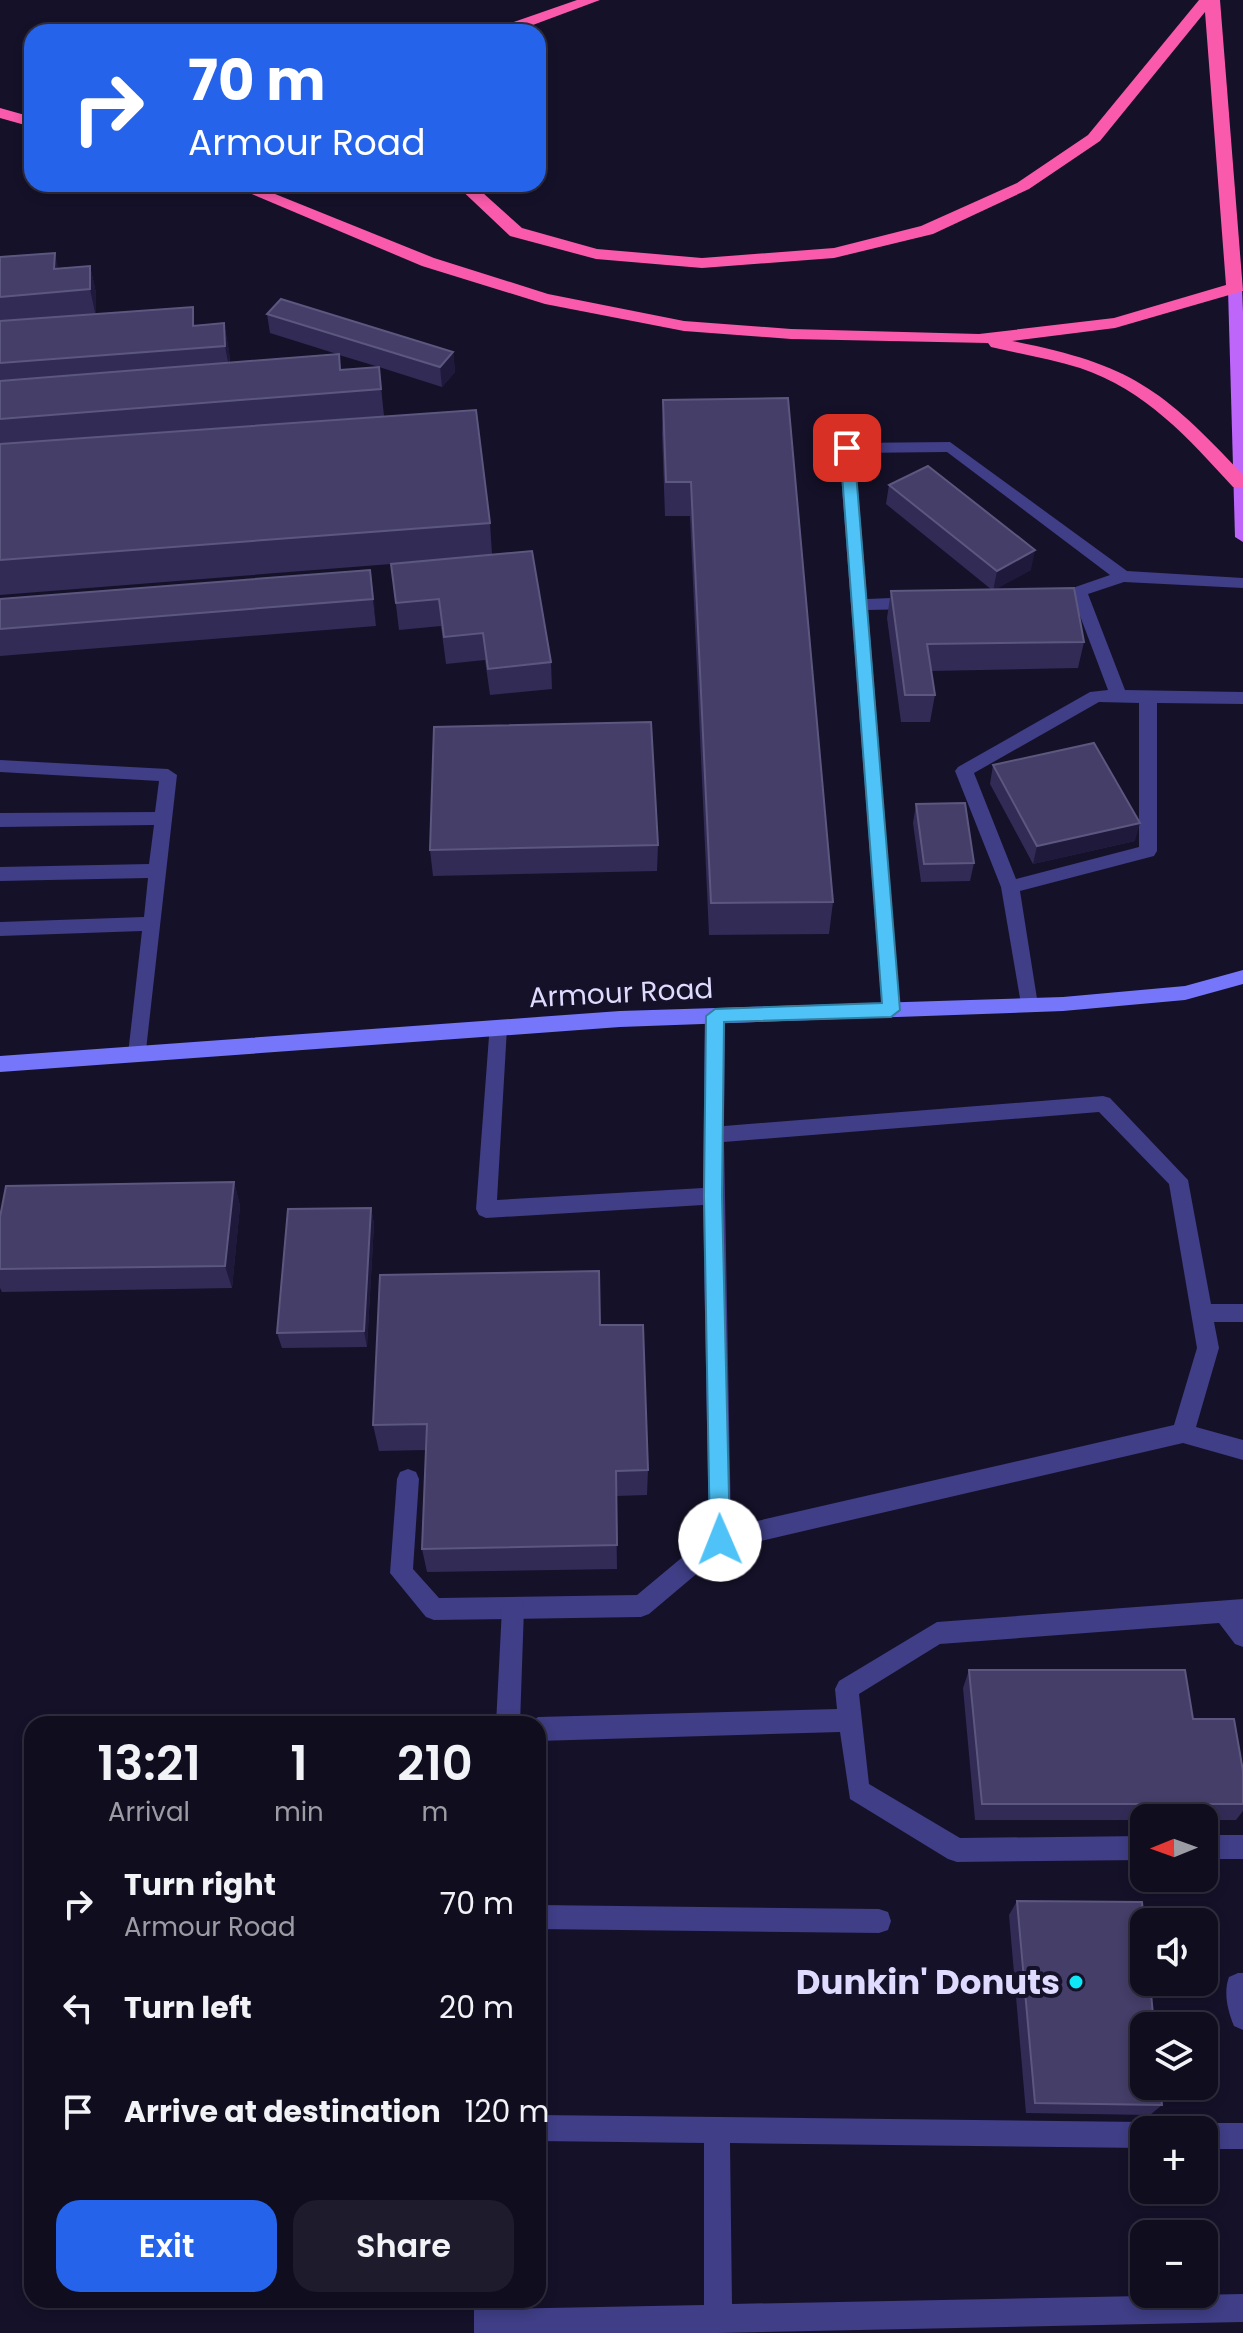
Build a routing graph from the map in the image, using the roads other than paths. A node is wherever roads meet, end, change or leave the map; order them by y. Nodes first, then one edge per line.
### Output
1 (592, 0) edge
2 (1209, 0) edge
3 (522, 24) edge
4 (0, 113) edge
5 (24, 120) edge
6 (256, 192) edge
7 (472, 192) edge
8 (1239, 287) edge
9 (979, 339) junction
10 (1240, 483) junction
11 (1243, 537) edge
12 (1123, 576) junction
13 (1243, 583) edge
14 (1079, 591) junction
15 (1031, 599) edge
16 (938, 602) edge
17 (860, 605) junction
18 (1119, 697) junction
19 (1148, 697) junction
20 (1243, 698) edge
21 (0, 766) edge
22 (163, 818) junction
23 (0, 820) edge
24 (158, 871) junction
25 (0, 874) edge
26 (1010, 887) junction
27 (151, 924) junction
28 (0, 929) edge
29 (1243, 977) edge
30 (1029, 1005) junction
31 (891, 1010) junction
32 (715, 1016) junction
33 (497, 1028) junction
34 (138, 1054) junction
35 (0, 1064) edge
36 (714, 1135) junction
37 (713, 1196) junction
38 (1202, 1313) junction
39 (1243, 1313) edge
40 (1183, 1433) junction
41 (1243, 1450) edge
42 (408, 1479) dead end
43 (720, 1540) junction
44 (513, 1608) junction
45 (1234, 1611) edge
46 (1243, 1636) edge
47 (508, 1716) edge
48 (850, 1720) junction
49 (546, 1729) edge
50 (1218, 1847) edge
51 (1243, 1847) edge
52 (1130, 1848) edge
53 (546, 1917) edge
54 (879, 1921) dead end
55 (1243, 1986) edge
56 (1243, 2017) edge
57 (546, 2128) edge
58 (717, 2130) junction
59 (1130, 2135) edge
60 (1218, 2136) edge
61 (1243, 2136) edge
62 (1243, 2308) edge
63 (488, 2319) edge
64 (718, 2319) junction

1 - 3 highway
2 - 7 highway
2 - 8 highway
4 - 5 highway
6 - 9 highway
8 - 9 highway
8 - 10 main road
9 - 10 highway
10 - 11 main road
12 - 13 street
12 - 14 street
12 - 17 street
14 - 15 street
14 - 18 street
16 - 17 street
17 - 31 street
18 - 19 street
18 - 26 street
19 - 20 street
19 - 26 street
21 - 22 street
22 - 23 street
22 - 24 street
24 - 25 street
24 - 27 street
26 - 30 street
27 - 28 street
27 - 34 street
29 - 30 street, Armour Road
30 - 31 street, Armour Road
31 - 32 street, Armour Road
32 - 33 street, Armour Road
32 - 36 street
33 - 34 street, Armour Road
33 - 37 street
34 - 35 street, Armour Road
36 - 37 street
36 - 38 street
37 - 43 street
38 - 39 street
38 - 40 street
40 - 41 street
40 - 43 street
42 - 44 street
43 - 44 street
44 - 47 street
45 - 46 street
45 - 48 street
48 - 49 street
48 - 52 street
50 - 51 street
53 - 54 street
55 - 56 street
57 - 58 street
58 - 59 street
58 - 64 street
60 - 61 street
62 - 64 street
63 - 64 street

